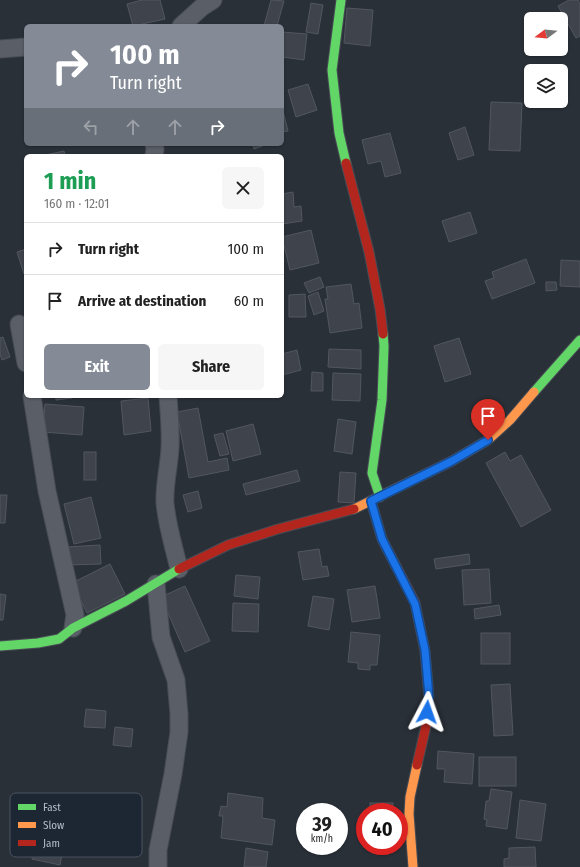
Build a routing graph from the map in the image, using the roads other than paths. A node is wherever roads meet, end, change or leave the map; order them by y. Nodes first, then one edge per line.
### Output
1 (213, 0) edge
2 (341, 0) edge
3 (183, 24) edge
4 (24, 47) edge
5 (0, 49) edge
6 (19, 324) dead end
7 (580, 340) edge
8 (24, 352) edge
9 (32, 398) edge
10 (168, 398) edge
11 (375, 499) junction
12 (179, 569) junction
13 (156, 584) junction
14 (73, 628) junction
15 (0, 646) edge
16 (158, 867) edge
17 (413, 867) edge

1 - 3 street
2 - 11 street
4 - 5 street
6 - 8 street
7 - 11 street
9 - 14 street
10 - 12 street
11 - 12 street
11 - 17 street
12 - 13 street
13 - 14 street
13 - 16 street
14 - 15 street

